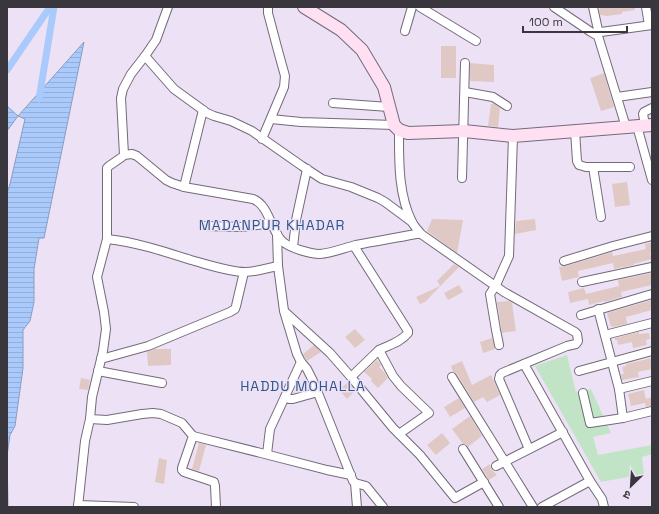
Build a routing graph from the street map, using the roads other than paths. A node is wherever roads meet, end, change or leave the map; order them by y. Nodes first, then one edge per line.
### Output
1 (168, 7) edge
2 (268, 7) edge
3 (304, 7) edge
4 (412, 7) edge
5 (420, 7) edge
6 (554, 7) edge
7 (593, 7) edge
8 (646, 7) edge
9 (650, 25) edge
10 (405, 31) dead end
11 (476, 41) dead end
12 (146, 56) junction
13 (466, 63) dead end
14 (465, 92) junction
15 (652, 92) edge
16 (617, 97) junction
17 (333, 104) dead end
18 (507, 106) dead end
19 (389, 107) junction
20 (652, 108) edge
21 (203, 110) junction
22 (271, 119) junction
23 (640, 126) edge
24 (396, 127) junction
25 (464, 131) junction
26 (575, 131) junction
27 (513, 136) junction
28 (262, 139) junction
29 (124, 155) junction
30 (593, 167) junction
31 (630, 167) dead end
32 (307, 169) junction
33 (462, 178) dead end
34 (652, 180) edge
35 (184, 187) junction
36 (601, 217) dead end
37 (412, 222) junction
38 (271, 223) junction
39 (205, 226) dead end
40 (277, 234) junction
41 (421, 234) junction
42 (652, 236) edge
43 (107, 239) junction
44 (354, 246) junction
45 (293, 247) junction
46 (564, 261) dead end
47 (278, 266) junction
48 (652, 267) edge
49 (244, 272) junction
50 (582, 282) dead end
51 (496, 286) junction
52 (652, 294) edge
53 (598, 309) junction
54 (284, 311) junction
55 (581, 315) dead end
56 (652, 323) edge
57 (605, 335) junction
58 (499, 344) dead end
59 (380, 350) junction
60 (652, 351) edge
61 (101, 359) junction
62 (301, 362) junction
63 (612, 362) junction
64 (524, 364) junction
65 (98, 371) junction
66 (579, 371) dead end
67 (351, 377) junction
68 (452, 377) dead end
69 (652, 381) edge
70 (162, 383) dead end
71 (619, 389) junction
72 (318, 392) junction
73 (583, 393) dead end
74 (285, 397) junction
75 (652, 411) edge
76 (623, 418) junction
77 (90, 419) junction
78 (563, 432) junction
79 (399, 434) junction
80 (193, 436) junction
81 (463, 449) dead end
82 (529, 449) junction
83 (267, 454) junction
84 (505, 461) junction
85 (496, 466) dead end
86 (353, 479) junction
87 (590, 481) junction
88 (484, 482) junction
89 (78, 506) edge
90 (134, 507) edge
91 (216, 507) edge
92 (357, 507) edge
93 (383, 507) edge
94 (499, 507) edge
95 (533, 507) edge
96 (542, 507) edge
97 (604, 507) edge

1 - 12 street
2 - 22 street
3 - 19 street
4 - 10 street
5 - 11 street
6 - 16 street
7 - 9 street
8 - 9 street
12 - 21 street
12 - 29 street
13 - 14 street
14 - 18 street
14 - 25 street
15 - 16 street
16 - 23 street
17 - 19 street
19 - 24 street
20 - 23 street
21 - 28 street
21 - 35 street
22 - 24 street
22 - 28 street
23 - 26 street
23 - 34 street
24 - 25 street
24 - 37 street
25 - 27 street
25 - 33 street
26 - 27 street
26 - 30 street
27 - 51 street
28 - 32 street
29 - 35 street
29 - 43 street
30 - 31 street
30 - 36 street
32 - 37 street
32 - 45 street
35 - 38 street
37 - 41 street
38 - 39 street
38 - 40 street
40 - 45 street
40 - 47 street
41 - 44 street
41 - 51 street
42 - 46 street
43 - 49 street
43 - 61 street
44 - 45 street
44 - 59 street
47 - 49 street
47 - 54 street
48 - 50 street
49 - 61 street
51 - 58 street
51 - 64 street
52 - 53 street
53 - 55 street
53 - 57 street
54 - 62 street
54 - 67 street
56 - 57 street
57 - 63 street
59 - 67 street
59 - 79 street
60 - 63 street
61 - 65 street
62 - 72 street
62 - 74 street
63 - 66 street
63 - 71 street
64 - 78 street
64 - 82 street
65 - 70 street
65 - 77 street
67 - 79 street
68 - 84 street
69 - 71 street
71 - 76 street
72 - 74 street
72 - 86 street
73 - 76 street
74 - 83 street
75 - 76 street
77 - 80 street
77 - 89 street
78 - 82 street
78 - 87 street
79 - 88 street
80 - 83 street
80 - 91 street
81 - 88 street
82 - 84 street
83 - 86 street
84 - 85 street
84 - 95 street
86 - 92 street
86 - 93 street
87 - 96 street
87 - 97 street
88 - 94 street
89 - 90 street

